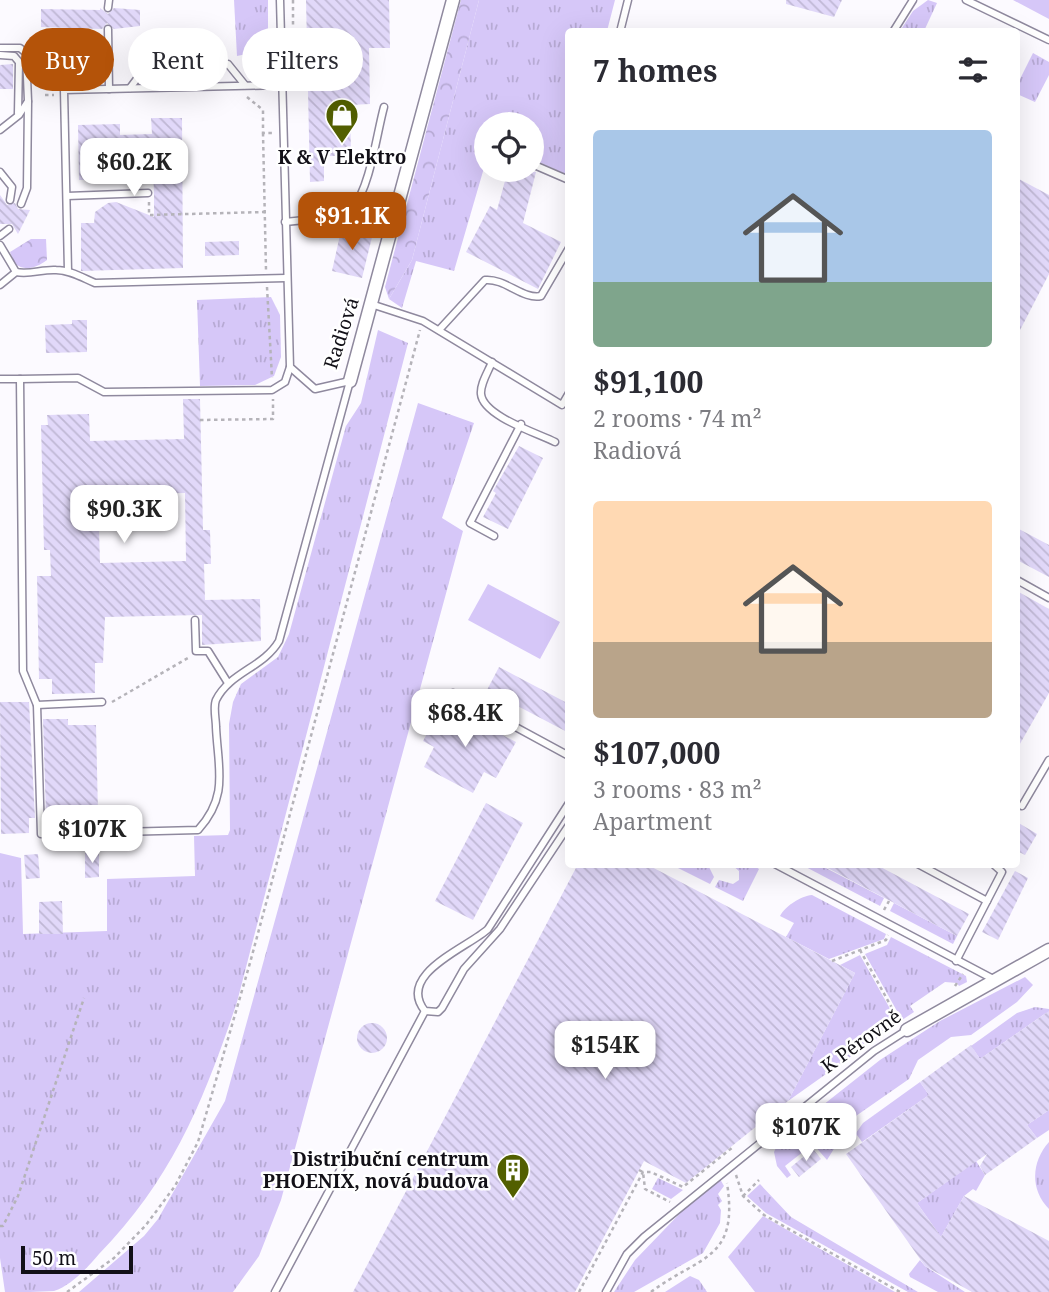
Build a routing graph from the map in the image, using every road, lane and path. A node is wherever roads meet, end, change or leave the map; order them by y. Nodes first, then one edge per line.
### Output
1 (281, 0) edge
2 (453, 0) edge
3 (628, 0) edge
4 (914, 0) edge
5 (966, 0) edge
6 (281, 28) edge
7 (621, 28) edge
8 (896, 28) edge
9 (1049, 40) edge
10 (0, 48) edge
11 (0, 55) edge
12 (228, 64) edge
13 (242, 81) edge
14 (64, 91) edge
15 (282, 91) edge
16 (29, 98) junction
17 (384, 107) dead end
18 (13, 120) junction
19 (0, 130) edge
20 (263, 133) dead end
21 (148, 169) dead end
22 (544, 169) edge
23 (0, 172) edge
24 (565, 178) edge
25 (10, 183) junction
26 (148, 193) junction
27 (66, 196) junction
28 (10, 200) dead end
29 (352, 208) junction
30 (265, 212) junction
31 (394, 219) junction
32 (285, 222) junction
33 (9, 229) dead end
34 (0, 236) edge
35 (0, 245) edge
36 (565, 255) edge
37 (68, 271) junction
38 (16, 272) junction
39 (286, 278) junction
40 (266, 279) junction
41 (0, 285) edge
42 (371, 304) junction
43 (423, 321) junction
44 (439, 330) junction
45 (492, 362) junction
46 (290, 367) junction
47 (20, 379) junction
48 (0, 380) edge
49 (350, 381) junction
50 (272, 390) junction
51 (565, 400) edge
52 (200, 420) dead end
53 (521, 424) junction
54 (555, 442) dead end
55 (494, 536) dead end
56 (1020, 582) edge
57 (1049, 598) edge
58 (195, 620) dead end
59 (196, 651) junction
60 (228, 683) junction
61 (453, 693) dead end
62 (102, 702) joint
63 (37, 705) junction
64 (565, 754) edge
65 (1049, 760) edge
66 (1022, 806) dead end
67 (565, 809) edge
68 (565, 831) edge
69 (782, 868) edge
70 (926, 868) edge
71 (998, 868) edge
72 (889, 901) dead end
73 (988, 901) junction
74 (884, 910) dead end
75 (888, 935) dead end
76 (860, 950) junction
77 (1049, 950) edge
78 (832, 961) dead end
79 (956, 961) junction
80 (995, 980) junction
81 (83, 998) dead end
82 (425, 1011) junction
83 (906, 1031) junction
84 (733, 1147) dead end
85 (724, 1170) junction
86 (641, 1171) junction
87 (736, 1174) dead end
88 (759, 1180) dead end
89 (743, 1196) junction
90 (676, 1201) dead end
91 (0, 1226) edge
92 (67, 1292) edge
93 (275, 1292) edge
94 (579, 1292) edge
95 (606, 1292) edge
96 (650, 1292) edge
97 (900, 1292) edge

1 - 6 lane
2 - 31 street, Radiová
3 - 7 lane
4 - 8 lane
5 - 9 lane
10 - 16 lane
11 - 18 lane
12 - 13 lane
14 - 27 lane
15 - 32 lane
16 - 18 lane
16 - 25 lane
17 - 29 lane
18 - 19 lane
20 - 30 path
21 - 26 path
22 - 24 lane
23 - 25 lane
25 - 28 lane
26 - 27 lane
26 - 30 path
27 - 37 lane
29 - 31 lane
29 - 32 lane
30 - 40 path
31 - 42 street, Radiová
32 - 39 lane
33 - 34 lane
35 - 38 lane
36 - 44 lane
37 - 38 lane
37 - 40 lane
38 - 41 lane
39 - 40 lane
39 - 46 lane
40 - 50 path
42 - 43 lane
42 - 49 street, Radiová
43 - 44 lane
43 - 92 path
44 - 45 lane
45 - 51 lane
45 - 53 lane
46 - 49 lane, Radiová
46 - 50 lane
47 - 48 lane
47 - 50 lane
47 - 63 lane
49 - 60 lane
50 - 52 path
53 - 54 lane
53 - 55 lane
56 - 57 lane
58 - 59 lane
59 - 60 lane
59 - 62 path
60 - 63 lane
61 - 64 lane
62 - 63 lane
65 - 66 lane
67 - 82 lane
68 - 82 lane
69 - 79 lane
70 - 73 lane
71 - 73 lane
72 - 74 path
73 - 79 lane
75 - 76 path
76 - 78 path
76 - 83 path
77 - 80 street, K Pérovně
79 - 80 lane
80 - 83 street, K Pérovně
81 - 91 path
82 - 93 lane
83 - 85 lane, K Pérovně
84 - 86 path
85 - 95 lane, K Pérovně
85 - 96 path
86 - 90 path
86 - 94 path
87 - 89 path
88 - 89 path
89 - 97 path

